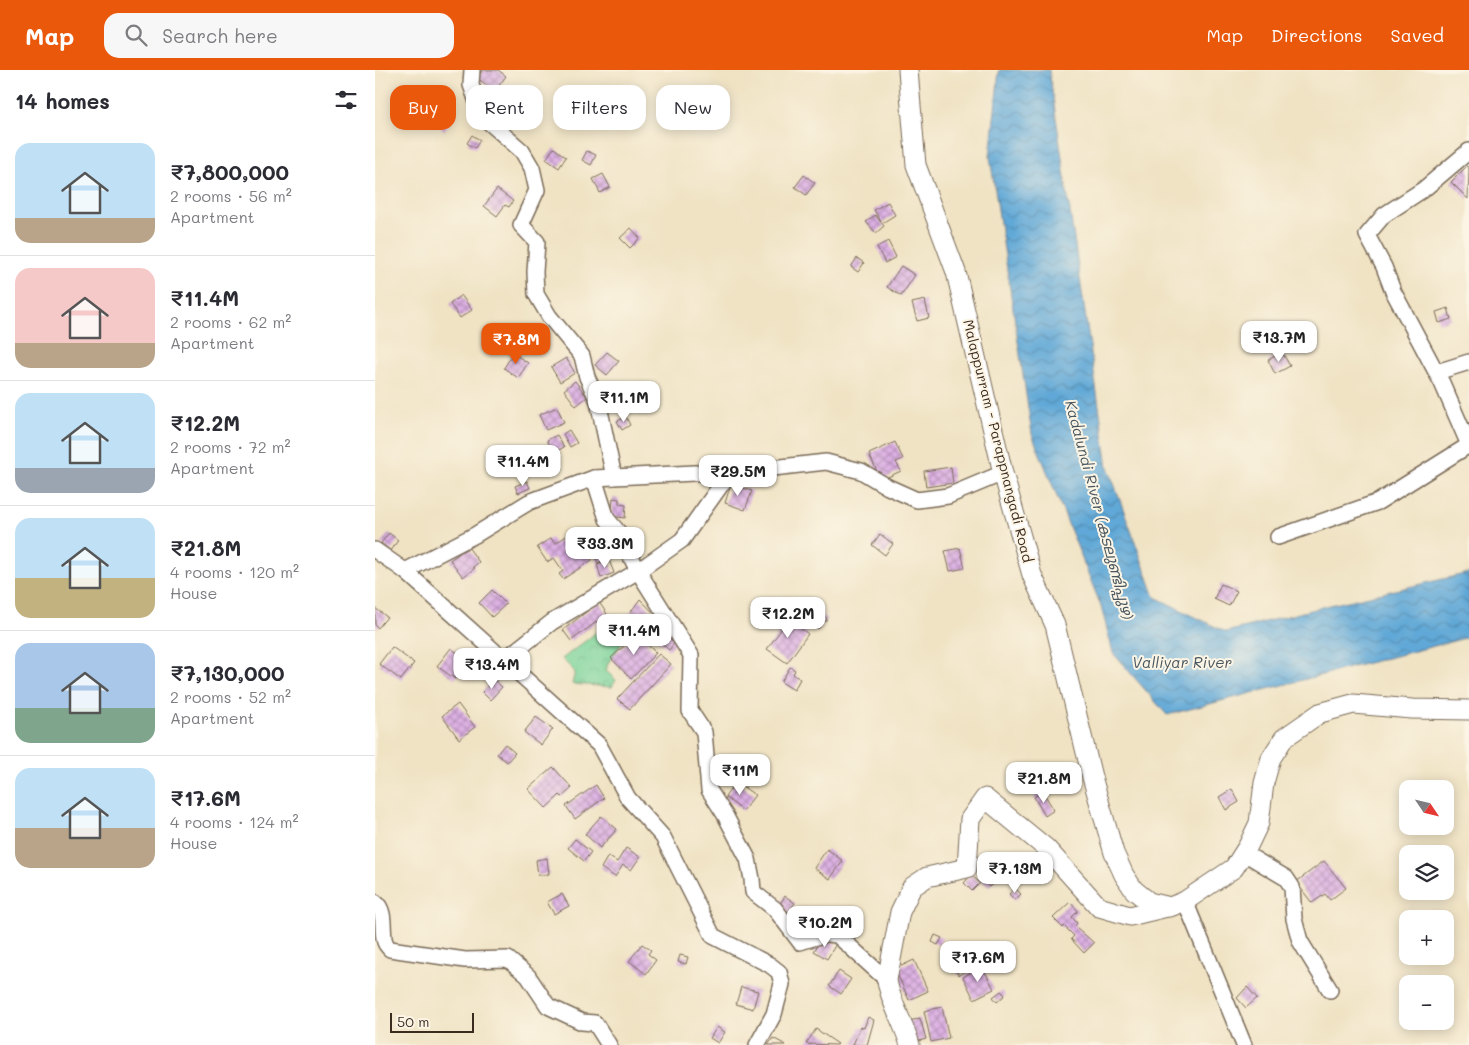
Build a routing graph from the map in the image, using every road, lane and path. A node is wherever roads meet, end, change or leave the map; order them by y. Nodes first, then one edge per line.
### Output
1 (472, 70) edge
2 (908, 70) edge
3 (1469, 151) edge
4 (1469, 362) edge
5 (1437, 372) junction
6 (731, 471) junction
7 (1003, 473) junction
8 (615, 477) junction
9 (594, 478) junction
10 (1278, 537) dead end
11 (375, 550) edge
12 (405, 571) junction
13 (638, 571) junction
14 (504, 660) junction
15 (1469, 710) edge
16 (1244, 853) junction
17 (375, 902) edge
18 (1178, 904) junction
19 (887, 980) junction
20 (1330, 990) dead end
21 (609, 1045) edge
22 (757, 1045) edge
23 (910, 1045) edge
24 (1244, 1045) edge

1 - 8 street
2 - 7 main road, Malappurram - Parappnangadi Road
3 - 5 street
4 - 5 street
5 - 10 street
6 - 7 street
6 - 8 street
6 - 13 street
7 - 18 main road, Malappurram - Parappnangadi Road
8 - 9 street
9 - 12 street
9 - 13 street
11 - 12 street
12 - 14 street
13 - 14 street
13 - 19 street
14 - 22 street
15 - 16 main road
16 - 18 main road
16 - 20 street
17 - 21 street
18 - 19 main road
18 - 24 street
19 - 23 main road

